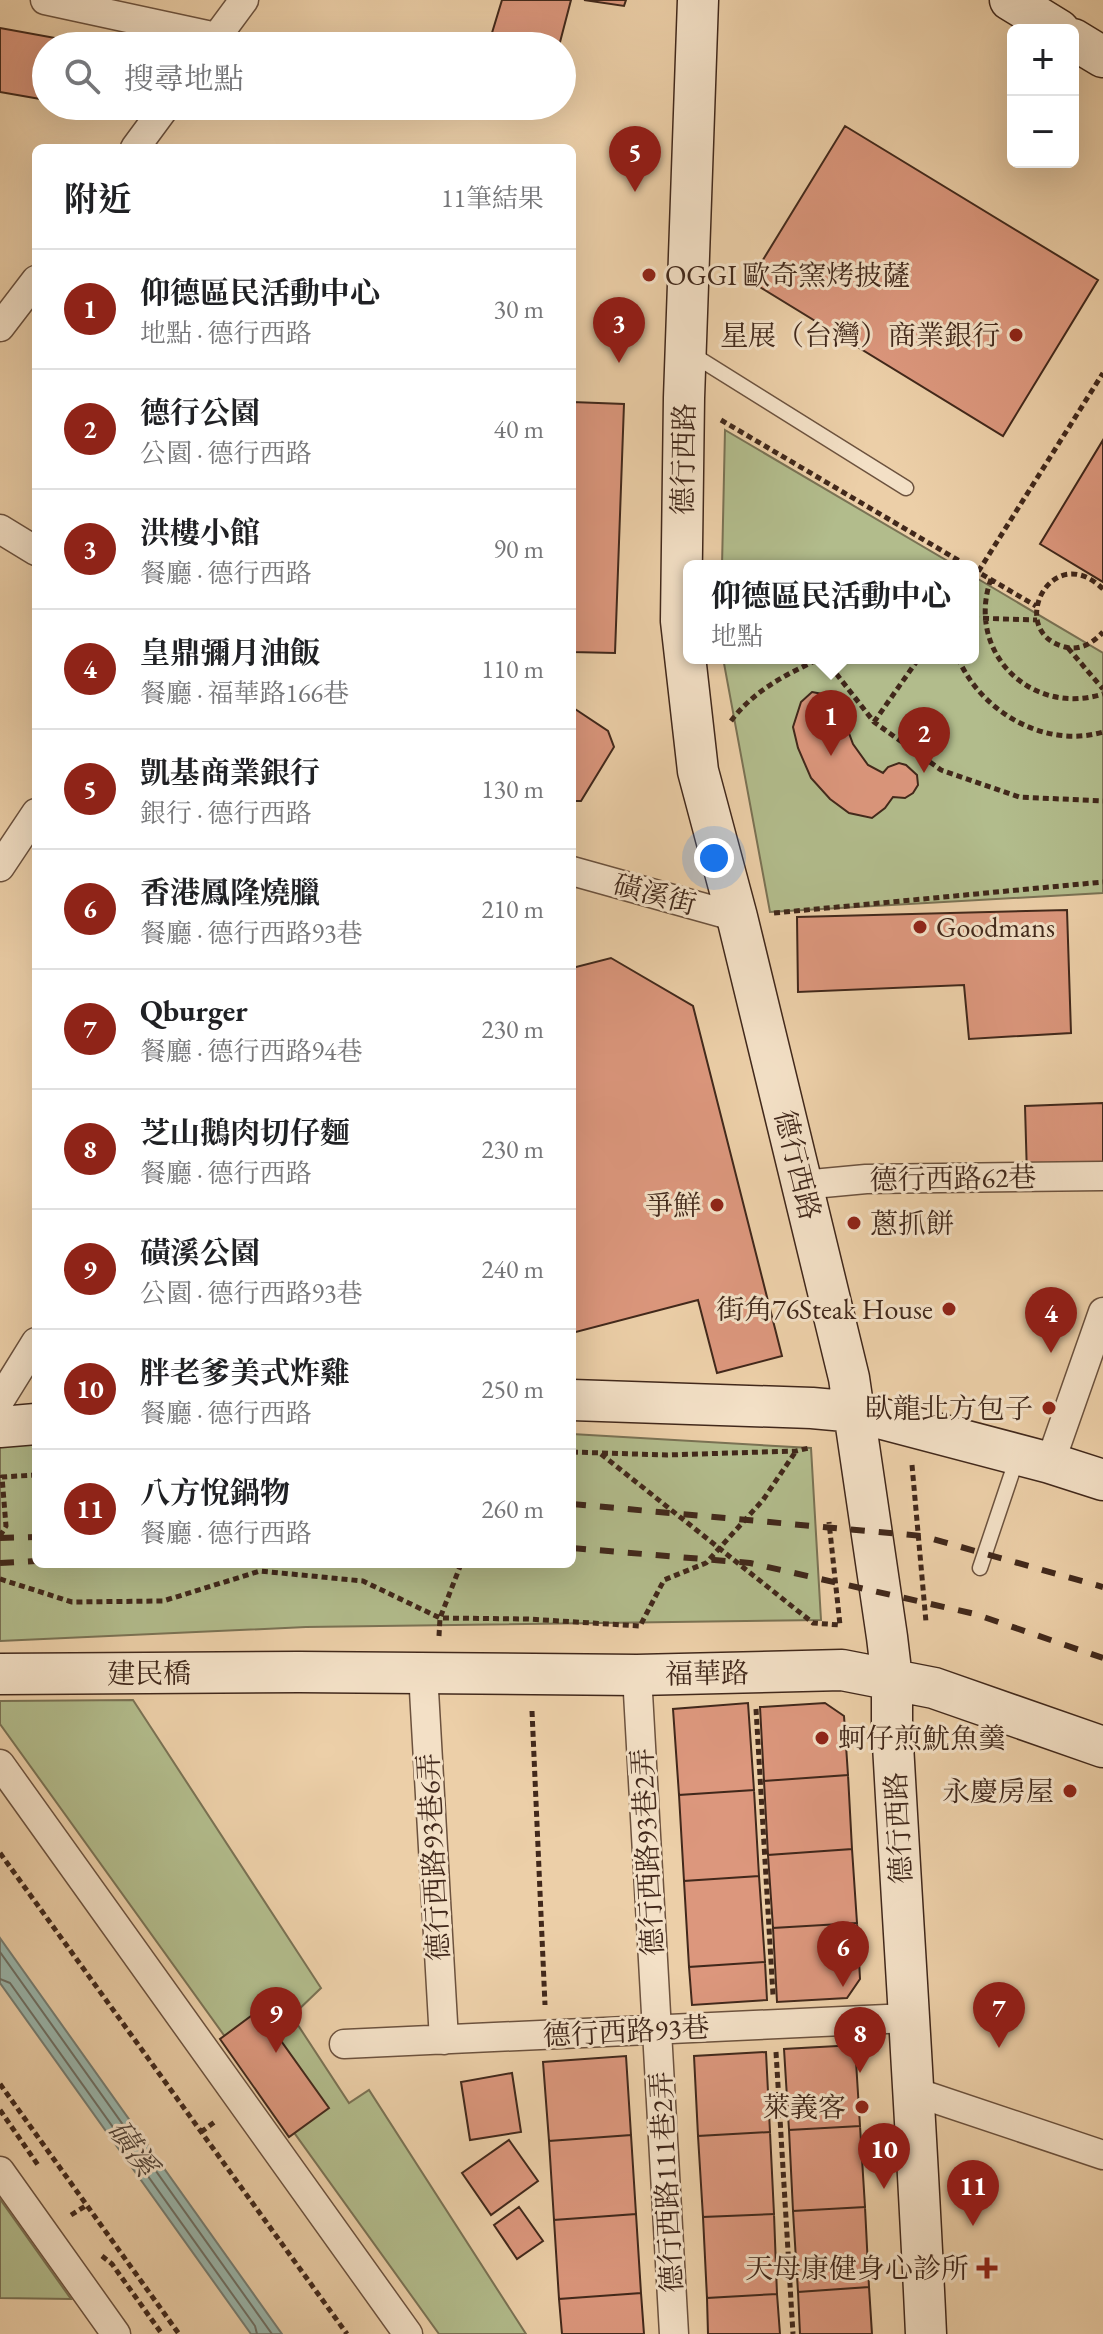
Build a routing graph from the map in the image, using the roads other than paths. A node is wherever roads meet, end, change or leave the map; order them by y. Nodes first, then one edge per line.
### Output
1 (45, 0) edge
2 (244, 0) edge
3 (698, 0) edge
4 (1010, 0) edge
5 (1049, 24) edge
6 (173, 32) edge
7 (220, 32) edge
8 (1079, 43) edge
9 (1103, 57) edge
10 (156, 120) edge
11 (138, 144) edge
12 (32, 285) edge
13 (0, 327) edge
14 (686, 350) junction
15 (906, 488) dead end
16 (0, 529) edge
17 (32, 549) edge
18 (683, 639) edge
19 (686, 664) edge
20 (32, 819) edge
21 (0, 867) edge
22 (576, 872) edge
23 (737, 917) junction
24 (1103, 1176) edge
25 (802, 1185) junction
26 (1103, 1312) edge
27 (32, 1348) edge
28 (0, 1400) edge
29 (576, 1400) edge
30 (856, 1412) junction
31 (32, 1424) edge
32 (0, 1427) edge
33 (1034, 1459) junction
34 (1103, 1480) edge
35 (980, 1568) dead end
36 (299, 1672) joint
37 (423, 1673) junction
38 (0, 1674) edge
39 (637, 1675) junction
40 (892, 1679) junction
41 (1103, 1747) edge
42 (0, 1764) edge
43 (908, 2018) junction
44 (657, 2030) junction
45 (444, 2040) junction
46 (344, 2044) dead end
47 (915, 2092) junction
48 (1103, 2155) edge
49 (0, 2171) edge
50 (116, 2334) edge
51 (408, 2334) edge
52 (674, 2334) edge
53 (926, 2334) edge

1 - 6 street
2 - 7 street
3 - 14 street, 德行西路
4 - 5 street
8 - 9 street
10 - 11 street
12 - 13 street
14 - 15 lane
14 - 18 street, 德行西路
16 - 17 street
19 - 23 street, 德行西路
20 - 21 street
22 - 23 street, 磺溪街
23 - 25 street, 德行西路
24 - 25 street, 德行西路62巷
25 - 30 street, 德行西路
26 - 33 street
27 - 28 street
29 - 30 street
30 - 33 street
30 - 40 street, 德行西路
31 - 32 street
33 - 34 street
33 - 35 lane
36 - 37 street, 福華路
36 - 38 street, 建民橋
37 - 39 street, 福華路
37 - 45 street, 德行西路93巷6弄
39 - 40 street, 福華路
39 - 44 street, 德行西路93巷2弄
40 - 41 street, 福華路
40 - 43 street, 德行西路
42 - 51 street
43 - 44 street, 德行西路93巷
43 - 47 street, 德行西路
44 - 45 street, 德行西路93巷
44 - 52 street, 德行西路111巷2弄
45 - 46 street, 德行西路93巷
47 - 48 street
47 - 53 street, 德行西路
49 - 50 street

